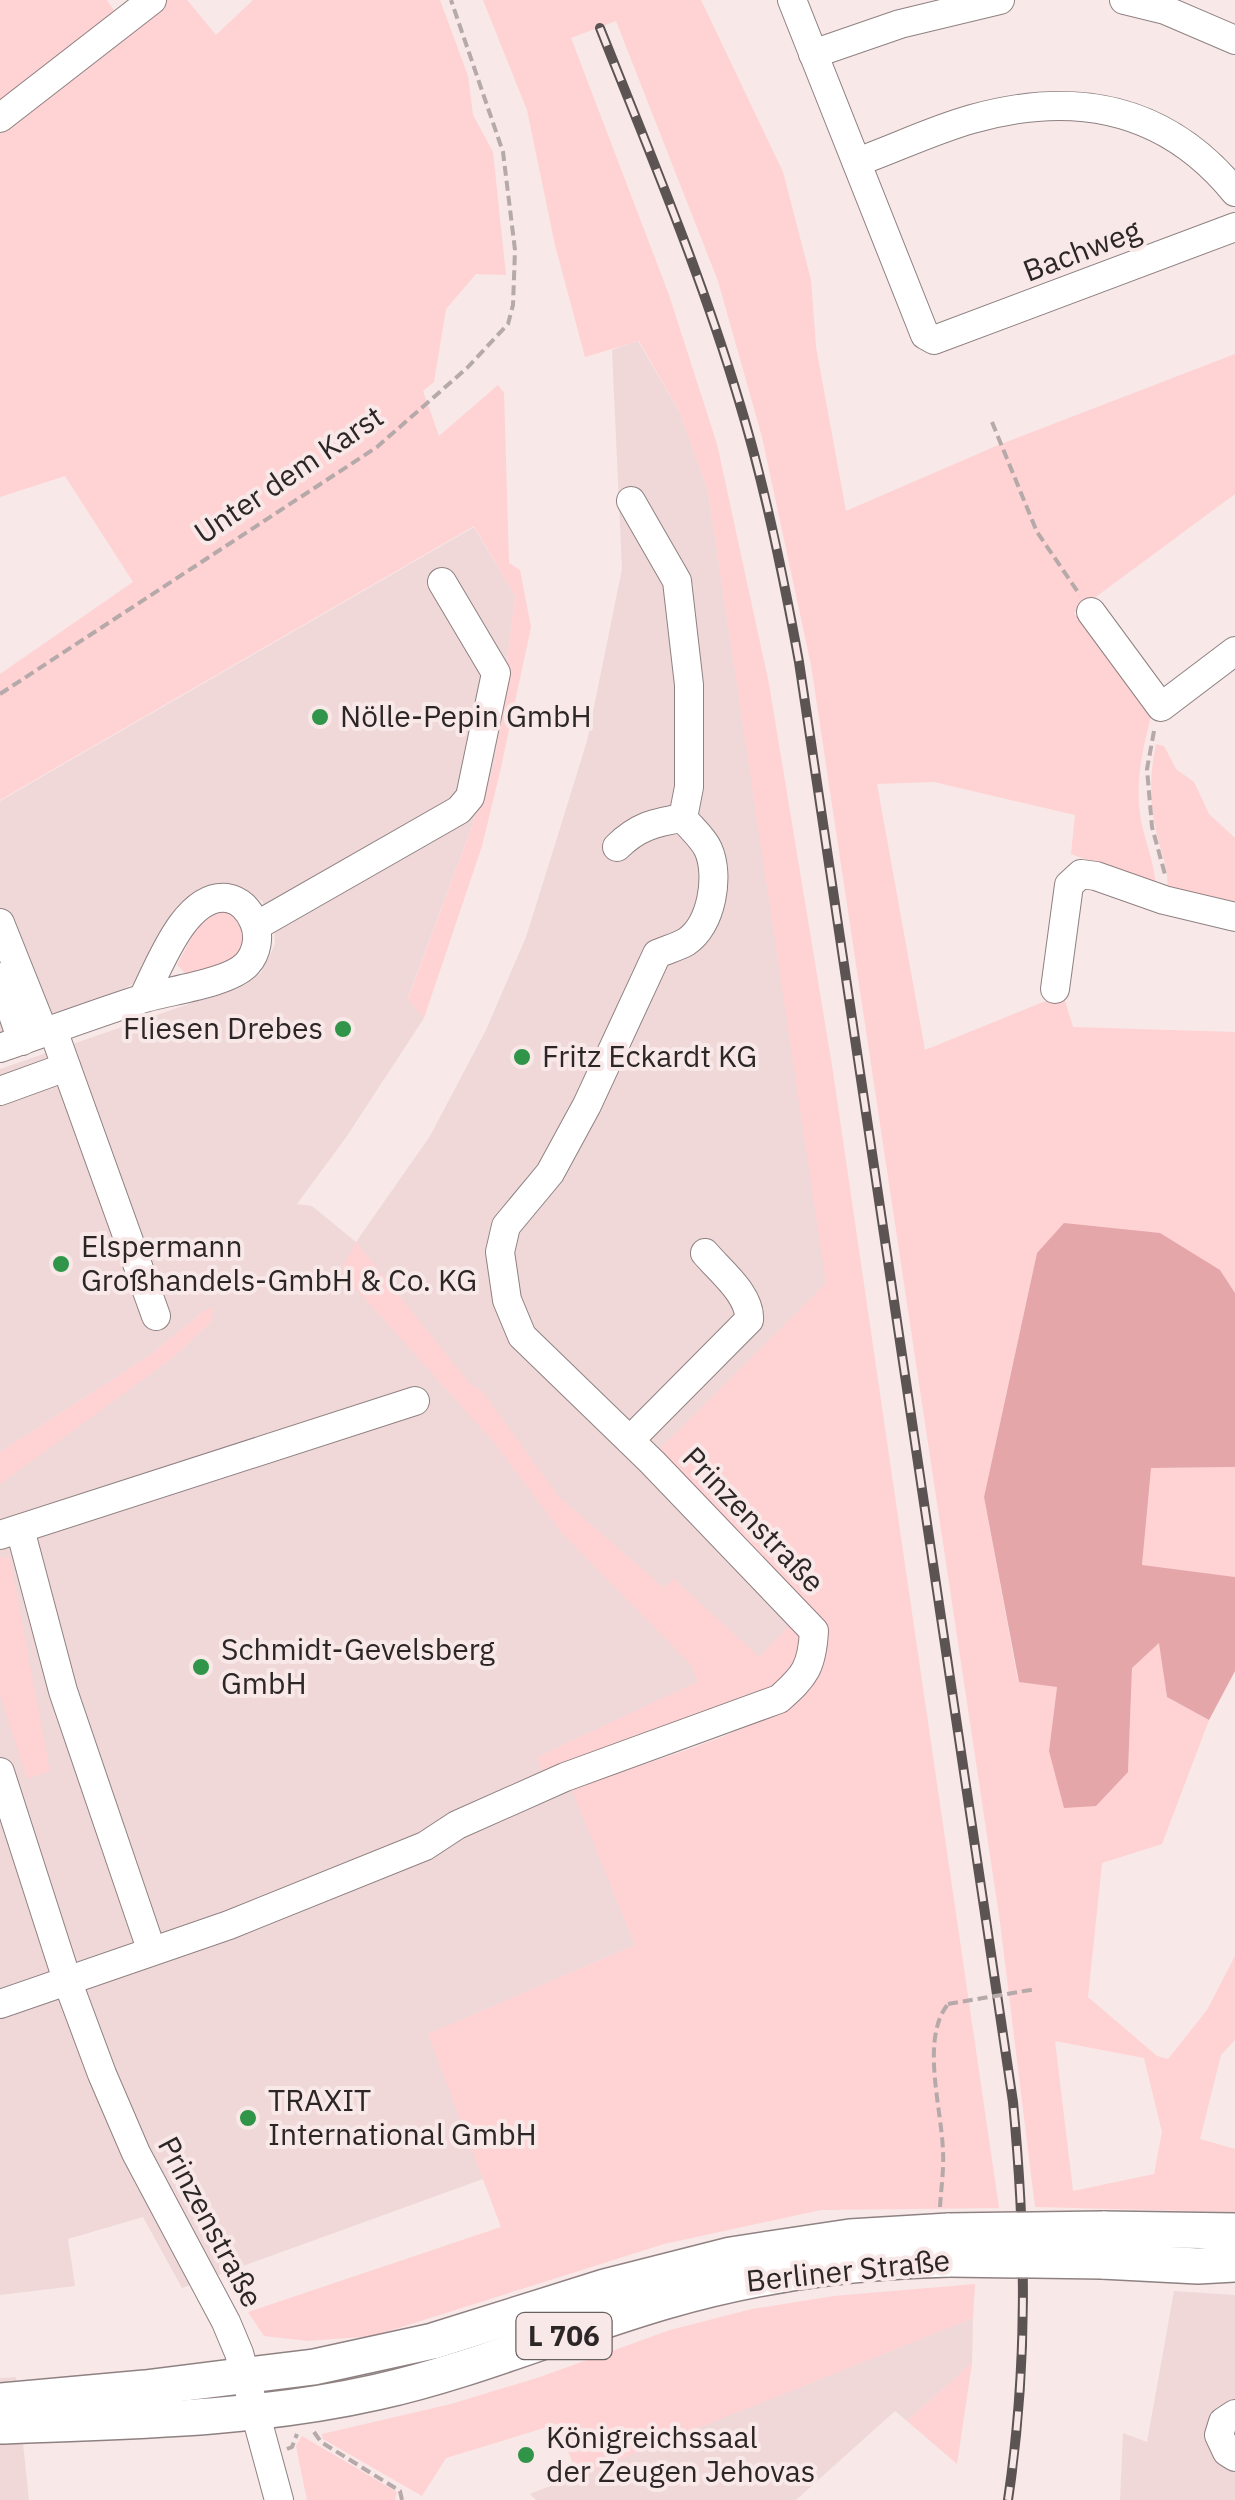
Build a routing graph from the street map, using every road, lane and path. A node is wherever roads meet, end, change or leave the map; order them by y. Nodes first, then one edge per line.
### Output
1 (152, 0) edge
2 (452, 0) edge
3 (792, 0) edge
4 (1000, 0) edge
5 (1124, 0) edge
6 (1166, 5) edge
7 (1235, 40) edge
8 (813, 54) junction
9 (0, 118) edge
10 (857, 162) junction
11 (1235, 192) edge
12 (1235, 227) edge
13 (992, 422) dead end
14 (631, 501) dead end
15 (442, 582) dead end
16 (1091, 612) joint
17 (1235, 651) edge
18 (0, 694) edge
19 (1161, 707) junction
20 (683, 818) junction
21 (617, 847) dead end
22 (1164, 900) junction
23 (1235, 917) edge
24 (0, 923) edge
25 (256, 926) junction
26 (0, 977) edge
27 (1055, 989) dead end
28 (143, 998) junction
29 (30, 1038) edge
30 (66, 1067) junction
31 (0, 1091) edge
32 (705, 1253) dead end
33 (156, 1316) dead end
34 (416, 1401) dead end
35 (630, 1440) junction
36 (10, 1532) edge
37 (0, 1772) edge
38 (6, 1809) edge
39 (151, 1950) junction
40 (67, 1980) junction
41 (1036, 1989) dead end
42 (0, 2004) edge
43 (1235, 2232) edge
44 (946, 2241) junction
45 (1102, 2245) junction
46 (1235, 2264) edge
47 (244, 2375) junction
48 (0, 2401) edge
49 (255, 2411) junction
50 (1235, 2414) edge
51 (0, 2426) edge
52 (313, 2430) dead end
53 (1235, 2456) edge
54 (279, 2500) edge
55 (402, 2500) edge

1 - 9 street
2 - 18 path, Unter dem Karst
3 - 8 street
4 - 8 street
5 - 6 street
6 - 7 street
8 - 10 street
10 - 11 street
10 - 12 street, Bachweg
13 - 16 path
14 - 20 street
15 - 25 street
16 - 19 street
17 - 19 street
19 - 22 path
20 - 21 street
20 - 35 street, Prinzenstraße
22 - 23 street
22 - 27 street
24 - 29 street
25 - 28 street
25 - 28 street
26 - 29 street
28 - 29 street
29 - 30 street
30 - 31 street
30 - 33 street
32 - 35 street
34 - 36 street
35 - 39 street, Prinzenstraße
36 - 39 street
37 - 38 street, Prinzenstraße
38 - 40 street, Prinzenstraße
39 - 40 street, Prinzenstraße
40 - 42 street
40 - 47 street, Prinzenstraße
41 - 44 path, bridge
43 - 45 main road, Berliner Straße / L 706
44 - 45 main road, Berliner Straße / L 706, bridge
44 - 47 main road, Berliner Straße / L 706
44 - 49 main road, Berliner Straße / L 706
45 - 46 main road, Berliner Straße / L 706
47 - 48 main road, Berliner Straße / L 706
47 - 49 street, Prinzenstraße
49 - 51 main road, Berliner Straße / L 706
49 - 54 street, Prinzenstraße
50 - 53 street
52 - 55 path

